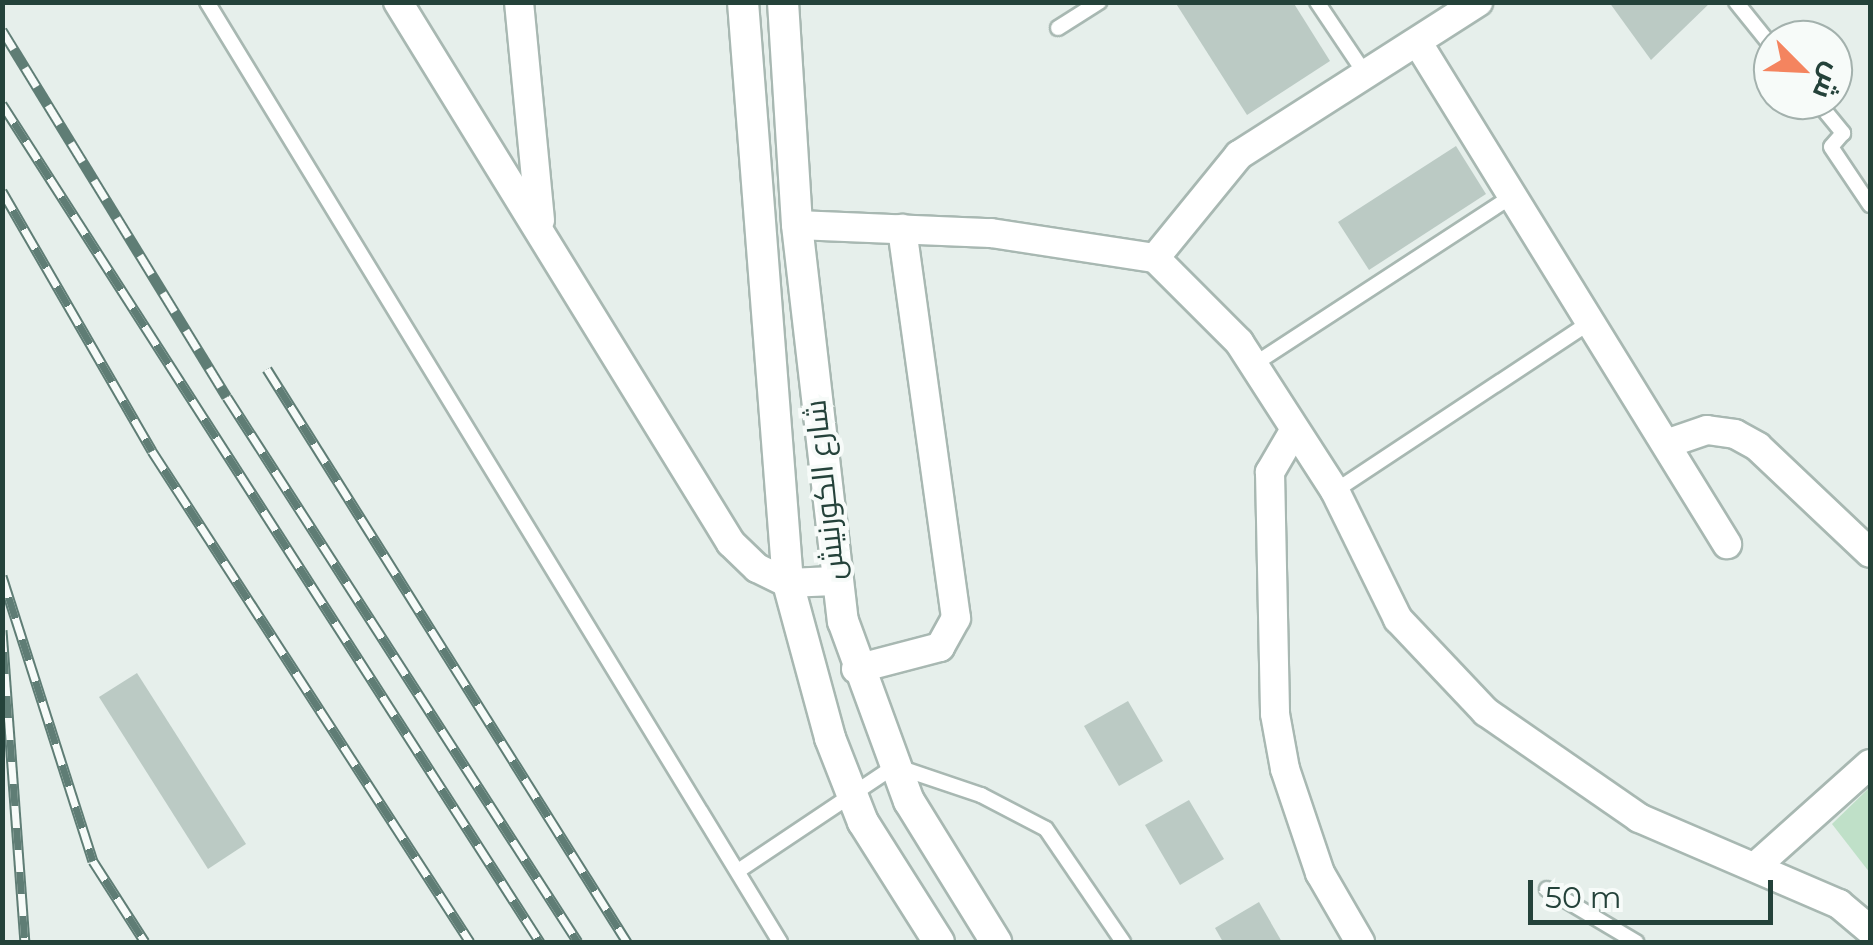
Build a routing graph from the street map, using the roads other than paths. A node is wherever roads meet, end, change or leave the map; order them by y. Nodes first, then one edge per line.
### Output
1 (208, 2) edge
2 (398, 2) edge
3 (519, 2) edge
4 (742, 2) edge
5 (1100, 2) edge
6 (1317, 2) edge
7 (1478, 2) edge
8 (1736, 2) edge
9 (787, 5) edge
10 (1753, 23) edge
11 (1058, 28) dead end
12 (1418, 44) junction
13 (1364, 72) junction
14 (1832, 120) edge
15 (1512, 196) junction
16 (1870, 204) edge
17 (797, 225) junction
18 (902, 228) junction
19 (540, 229) junction
20 (1155, 258) junction
21 (1590, 322) junction
22 (1252, 366) junction
23 (1294, 432) junction
24 (1666, 444) junction
25 (1336, 491) junction
26 (1727, 544) dead end
27 (1870, 553) edge
28 (834, 580) junction
29 (788, 584) junction
30 (856, 669) junction
31 (1870, 764) edge
32 (895, 766) junction
33 (852, 794) junction
34 (1756, 866) junction
35 (738, 872) junction
36 (1546, 889) dead end
37 (1870, 930) edge
38 (780, 942) edge
39 (939, 942) edge
40 (996, 942) edge
41 (1123, 942) edge
42 (1360, 942) edge
43 (1636, 942) edge

1 - 35 lane
2 - 19 street
3 - 19 street
4 - 29 street, شارع الكورنيش
5 - 11 lane
6 - 13 lane
7 - 12 street
8 - 10 lane
9 - 17 street, شارع الكورنيش
12 - 13 street
12 - 15 street
13 - 20 street
14 - 16 lane
15 - 21 street
15 - 22 lane
17 - 18 street
17 - 28 street, شارع الكورنيش
18 - 20 street
18 - 30 street
19 - 29 street
20 - 22 street
21 - 24 street
21 - 25 lane
22 - 23 street
23 - 25 street
23 - 42 street
24 - 26 street
24 - 27 street
25 - 34 street
28 - 29 street
28 - 30 street, شارع الكورنيش
29 - 33 street, شارع الكورنيش
30 - 32 street, شارع الكورنيش
31 - 34 street
32 - 33 lane
32 - 40 street, شارع الكورنيش
32 - 41 lane
33 - 35 lane
33 - 39 street, شارع الكورنيش
34 - 37 street
35 - 38 lane
36 - 43 lane

